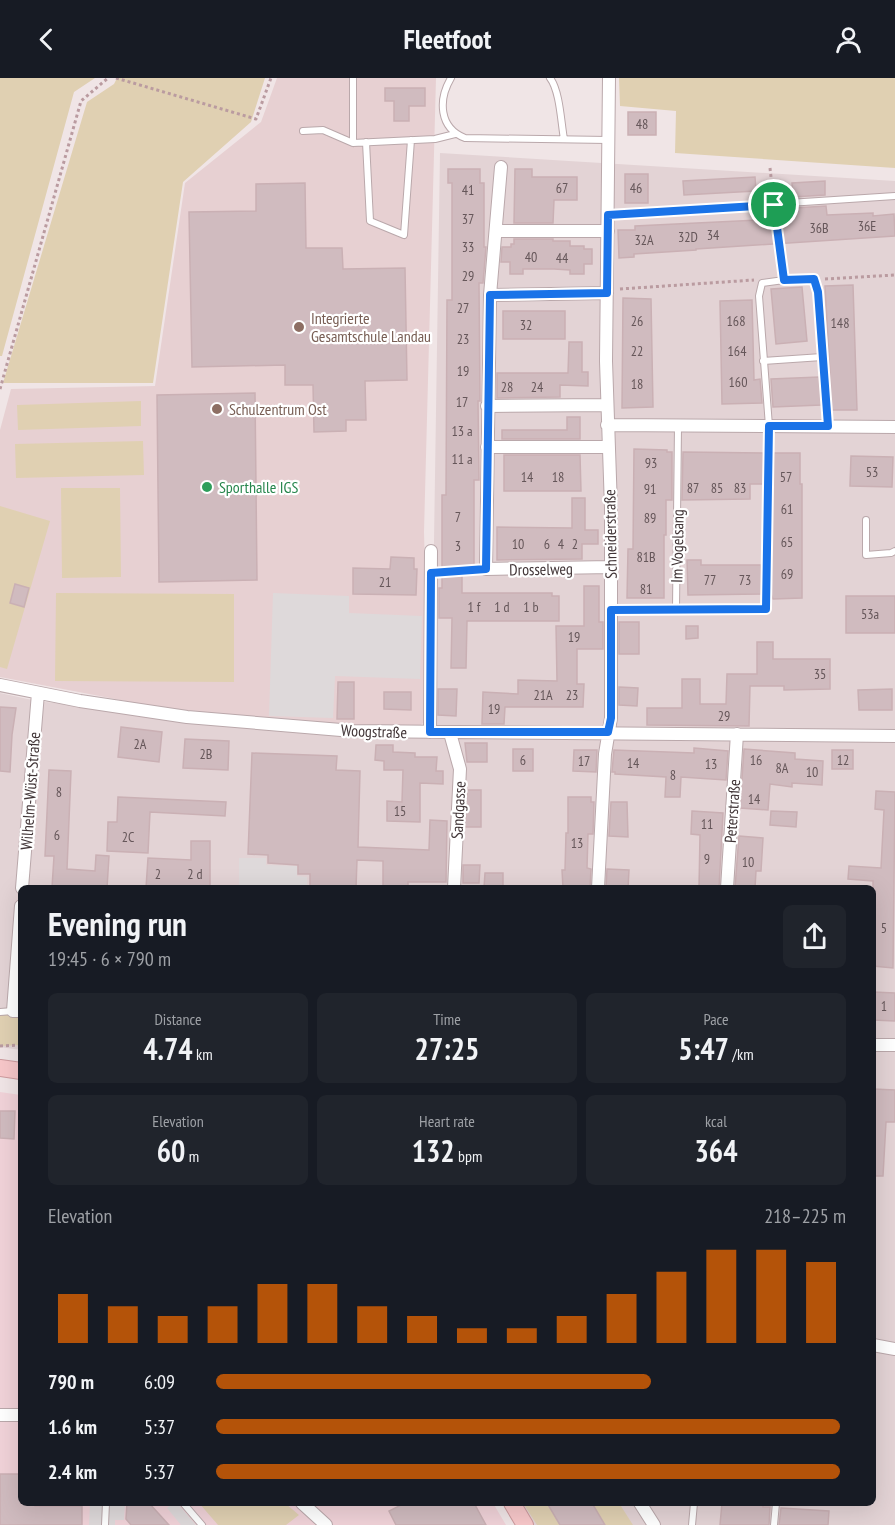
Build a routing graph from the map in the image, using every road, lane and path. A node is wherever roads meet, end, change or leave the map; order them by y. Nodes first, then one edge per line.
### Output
1 (108, 78) edge
2 (116, 78) edge
3 (130, 78) edge
4 (271, 78) edge
5 (353, 78) edge
6 (451, 78) edge
7 (550, 78) edge
8 (609, 78) edge
9 (134, 82) junction
10 (303, 131) dead end
11 (454, 134) junction
12 (564, 139) junction
13 (411, 140) junction
14 (608, 140) junction
15 (366, 142) junction
16 (353, 143) junction
17 (501, 167) dead end
18 (770, 168) dead end
19 (895, 196) edge
20 (774, 205) junction
21 (608, 215) junction
22 (496, 231) junction
23 (608, 231) junction
24 (895, 275) edge
25 (814, 279) junction
26 (784, 280) junction
27 (762, 283) junction
28 (607, 293) junction
29 (490, 295) junction
30 (822, 357) junction
31 (763, 362) junction
32 (0, 389) edge
33 (607, 405) junction
34 (487, 406) junction
35 (607, 425) junction
36 (678, 425) junction
37 (769, 426) junction
38 (828, 426) junction
39 (895, 427) edge
40 (487, 447) junction
41 (608, 447) junction
42 (866, 520) dead end
43 (431, 551) dead end
44 (895, 551) edge
45 (611, 567) junction
46 (486, 569) junction
47 (431, 573) junction
48 (676, 609) junction
49 (611, 610) junction
50 (0, 685) edge
51 (38, 693) junction
52 (430, 732) junction
53 (608, 732) junction
54 (450, 733) junction
55 (737, 734) junction
56 (895, 736) edge
57 (22, 885) edge
58 (454, 885) edge
59 (598, 885) edge
60 (727, 885) edge
61 (18, 985) edge
62 (17, 1011) edge
63 (0, 1012) edge
64 (876, 1044) edge
65 (895, 1044) edge
66 (18, 1045) edge
67 (0, 1046) edge
68 (0, 1068) edge
69 (18, 1071) edge
70 (876, 1346) edge
71 (895, 1349) edge
72 (0, 1414) edge
73 (18, 1415) edge
74 (106, 1506) edge
75 (186, 1506) edge
76 (305, 1506) edge
77 (514, 1506) edge
78 (642, 1506) edge
79 (694, 1506) edge
80 (776, 1506) edge
81 (105, 1525) edge
82 (202, 1525) edge
83 (326, 1525) edge
84 (525, 1525) edge
85 (654, 1525) edge
86 (692, 1525) edge
87 (774, 1525) edge

1 - 32 path
2 - 9 path
3 - 9 path
4 - 9 path
5 - 16 lane
6 - 11 lane
7 - 12 lane
8 - 14 street, Schneiderstraße
10 - 16 lane
11 - 12 lane
11 - 13 lane
12 - 14 lane
13 - 15 lane
13 - 15 lane
14 - 21 street, Schneiderstraße
15 - 16 lane
17 - 22 street, Drosselweg
18 - 20 path
19 - 20 lane
20 - 21 lane
20 - 26 path
21 - 23 street, Schneiderstraße
22 - 23 street
22 - 29 street, Drosselweg
23 - 28 street, Schneiderstraße
24 - 25 path
25 - 26 lane
25 - 30 lane
26 - 27 lane
27 - 28 path
27 - 31 lane
28 - 29 street
28 - 33 street, Schneiderstraße
29 - 34 street, Drosselweg
30 - 31 lane
30 - 38 lane
31 - 37 lane
33 - 34 street
33 - 35 street, Schneiderstraße
34 - 40 street, Drosselweg
35 - 36 street
35 - 41 street, Schneiderstraße
36 - 37 street
36 - 48 lane, Im Vogelsang
37 - 38 street
37 - 48 lane
38 - 39 street
40 - 41 street
40 - 46 street, Drosselweg
41 - 45 street, Schneiderstraße
42 - 44 lane
43 - 47 street
45 - 46 street, Drosselweg
45 - 49 street, Schneiderstraße
46 - 47 path
47 - 52 street
48 - 49 path
49 - 53 street, Schneiderstraße
50 - 51 street, Woogstraße
51 - 52 street, Woogstraße
51 - 57 street, Wilhelm-Wüst-Straße
52 - 54 street, Woogstraße
53 - 54 street, Woogstraße
53 - 55 street, Woogstraße
53 - 59 street, Schneiderstraße
54 - 58 street, Sandgasse
55 - 56 street, Woogstraße
55 - 60 street, Peterstraße
61 - 62 street
62 - 63 lane
64 - 65 street
66 - 67 path
68 - 69 main road
70 - 71 street
72 - 73 street
74 - 81 lane
75 - 82 lane
76 - 83 street
77 - 84 main road
78 - 85 street
79 - 86 lane
80 - 87 lane

